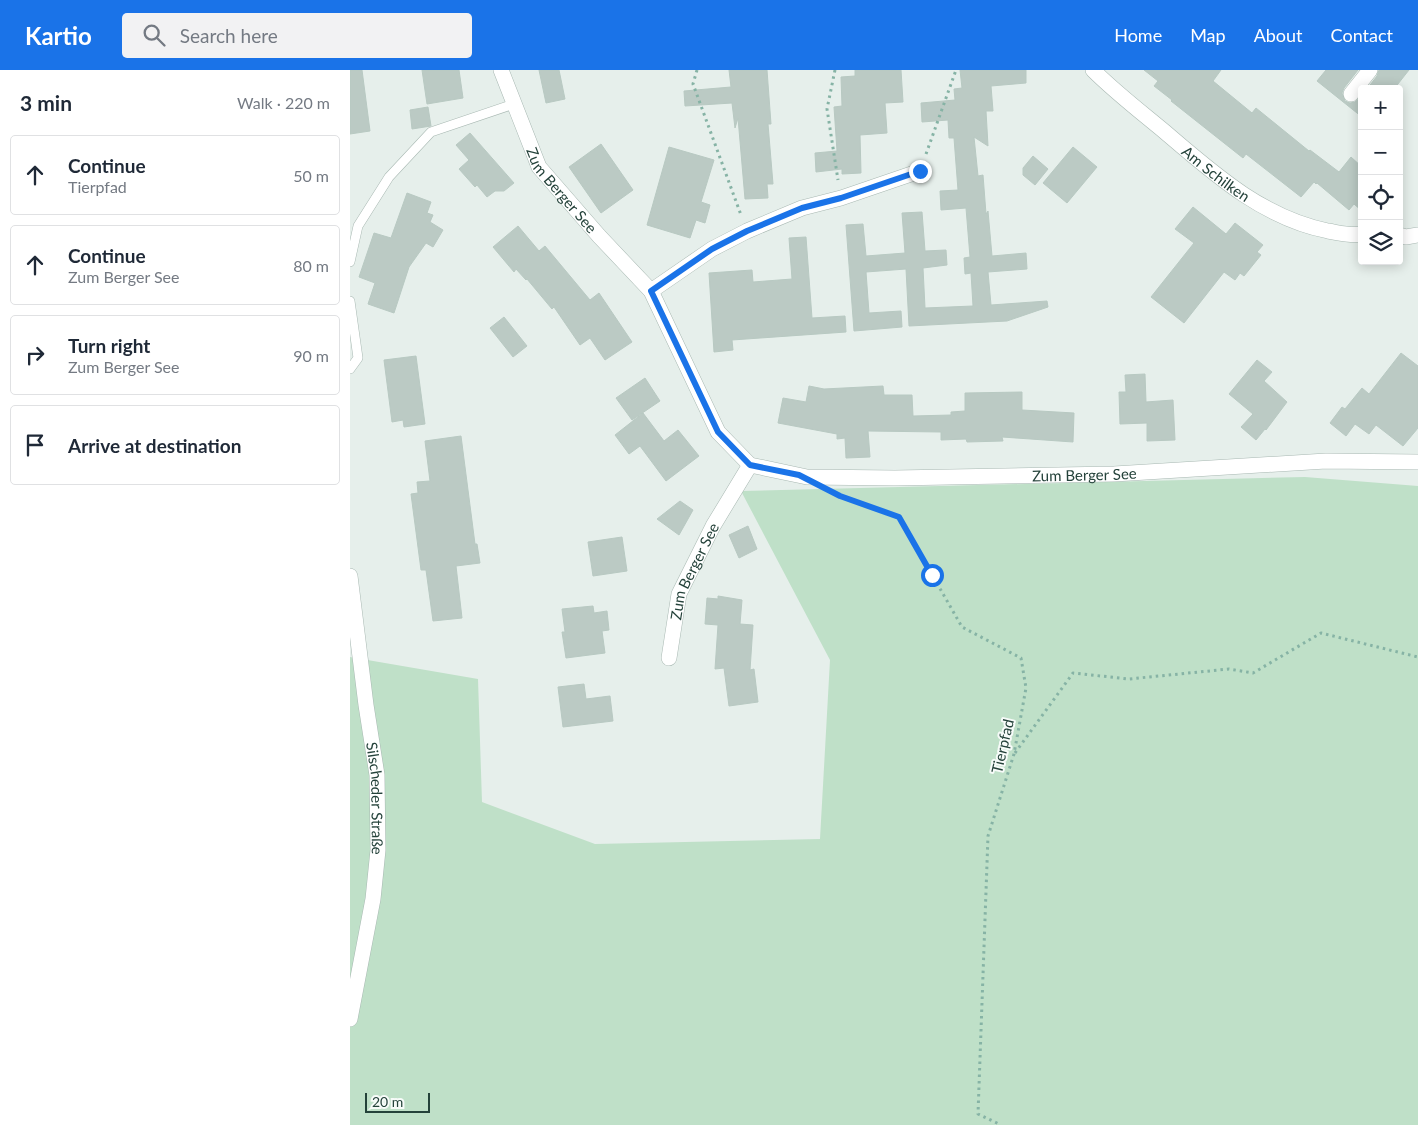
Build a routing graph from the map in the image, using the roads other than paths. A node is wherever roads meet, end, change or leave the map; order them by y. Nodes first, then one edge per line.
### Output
1 (501, 70) edge
2 (1093, 70) edge
3 (1370, 70) edge
4 (1351, 94) dead end
5 (514, 104) junction
6 (920, 171) road end
7 (1358, 235) edge
8 (1418, 235) edge
9 (1403, 236) edge
10 (350, 262) edge
11 (651, 291) junction
12 (350, 301) edge
13 (350, 369) edge
14 (1418, 462) edge
15 (750, 465) junction
16 (350, 576) edge
17 (669, 658) dead end
18 (350, 1019) edge

1 - 5 street, Zum Berger See
2 - 7 street, Am Schilken
3 - 4 street
5 - 10 lane
5 - 11 street, Zum Berger See
6 - 11 street
8 - 9 street
11 - 15 street, Zum Berger See
12 - 13 lane
14 - 15 street, Zum Berger See
15 - 17 street, Zum Berger See
16 - 18 street, Silscheder Straße

